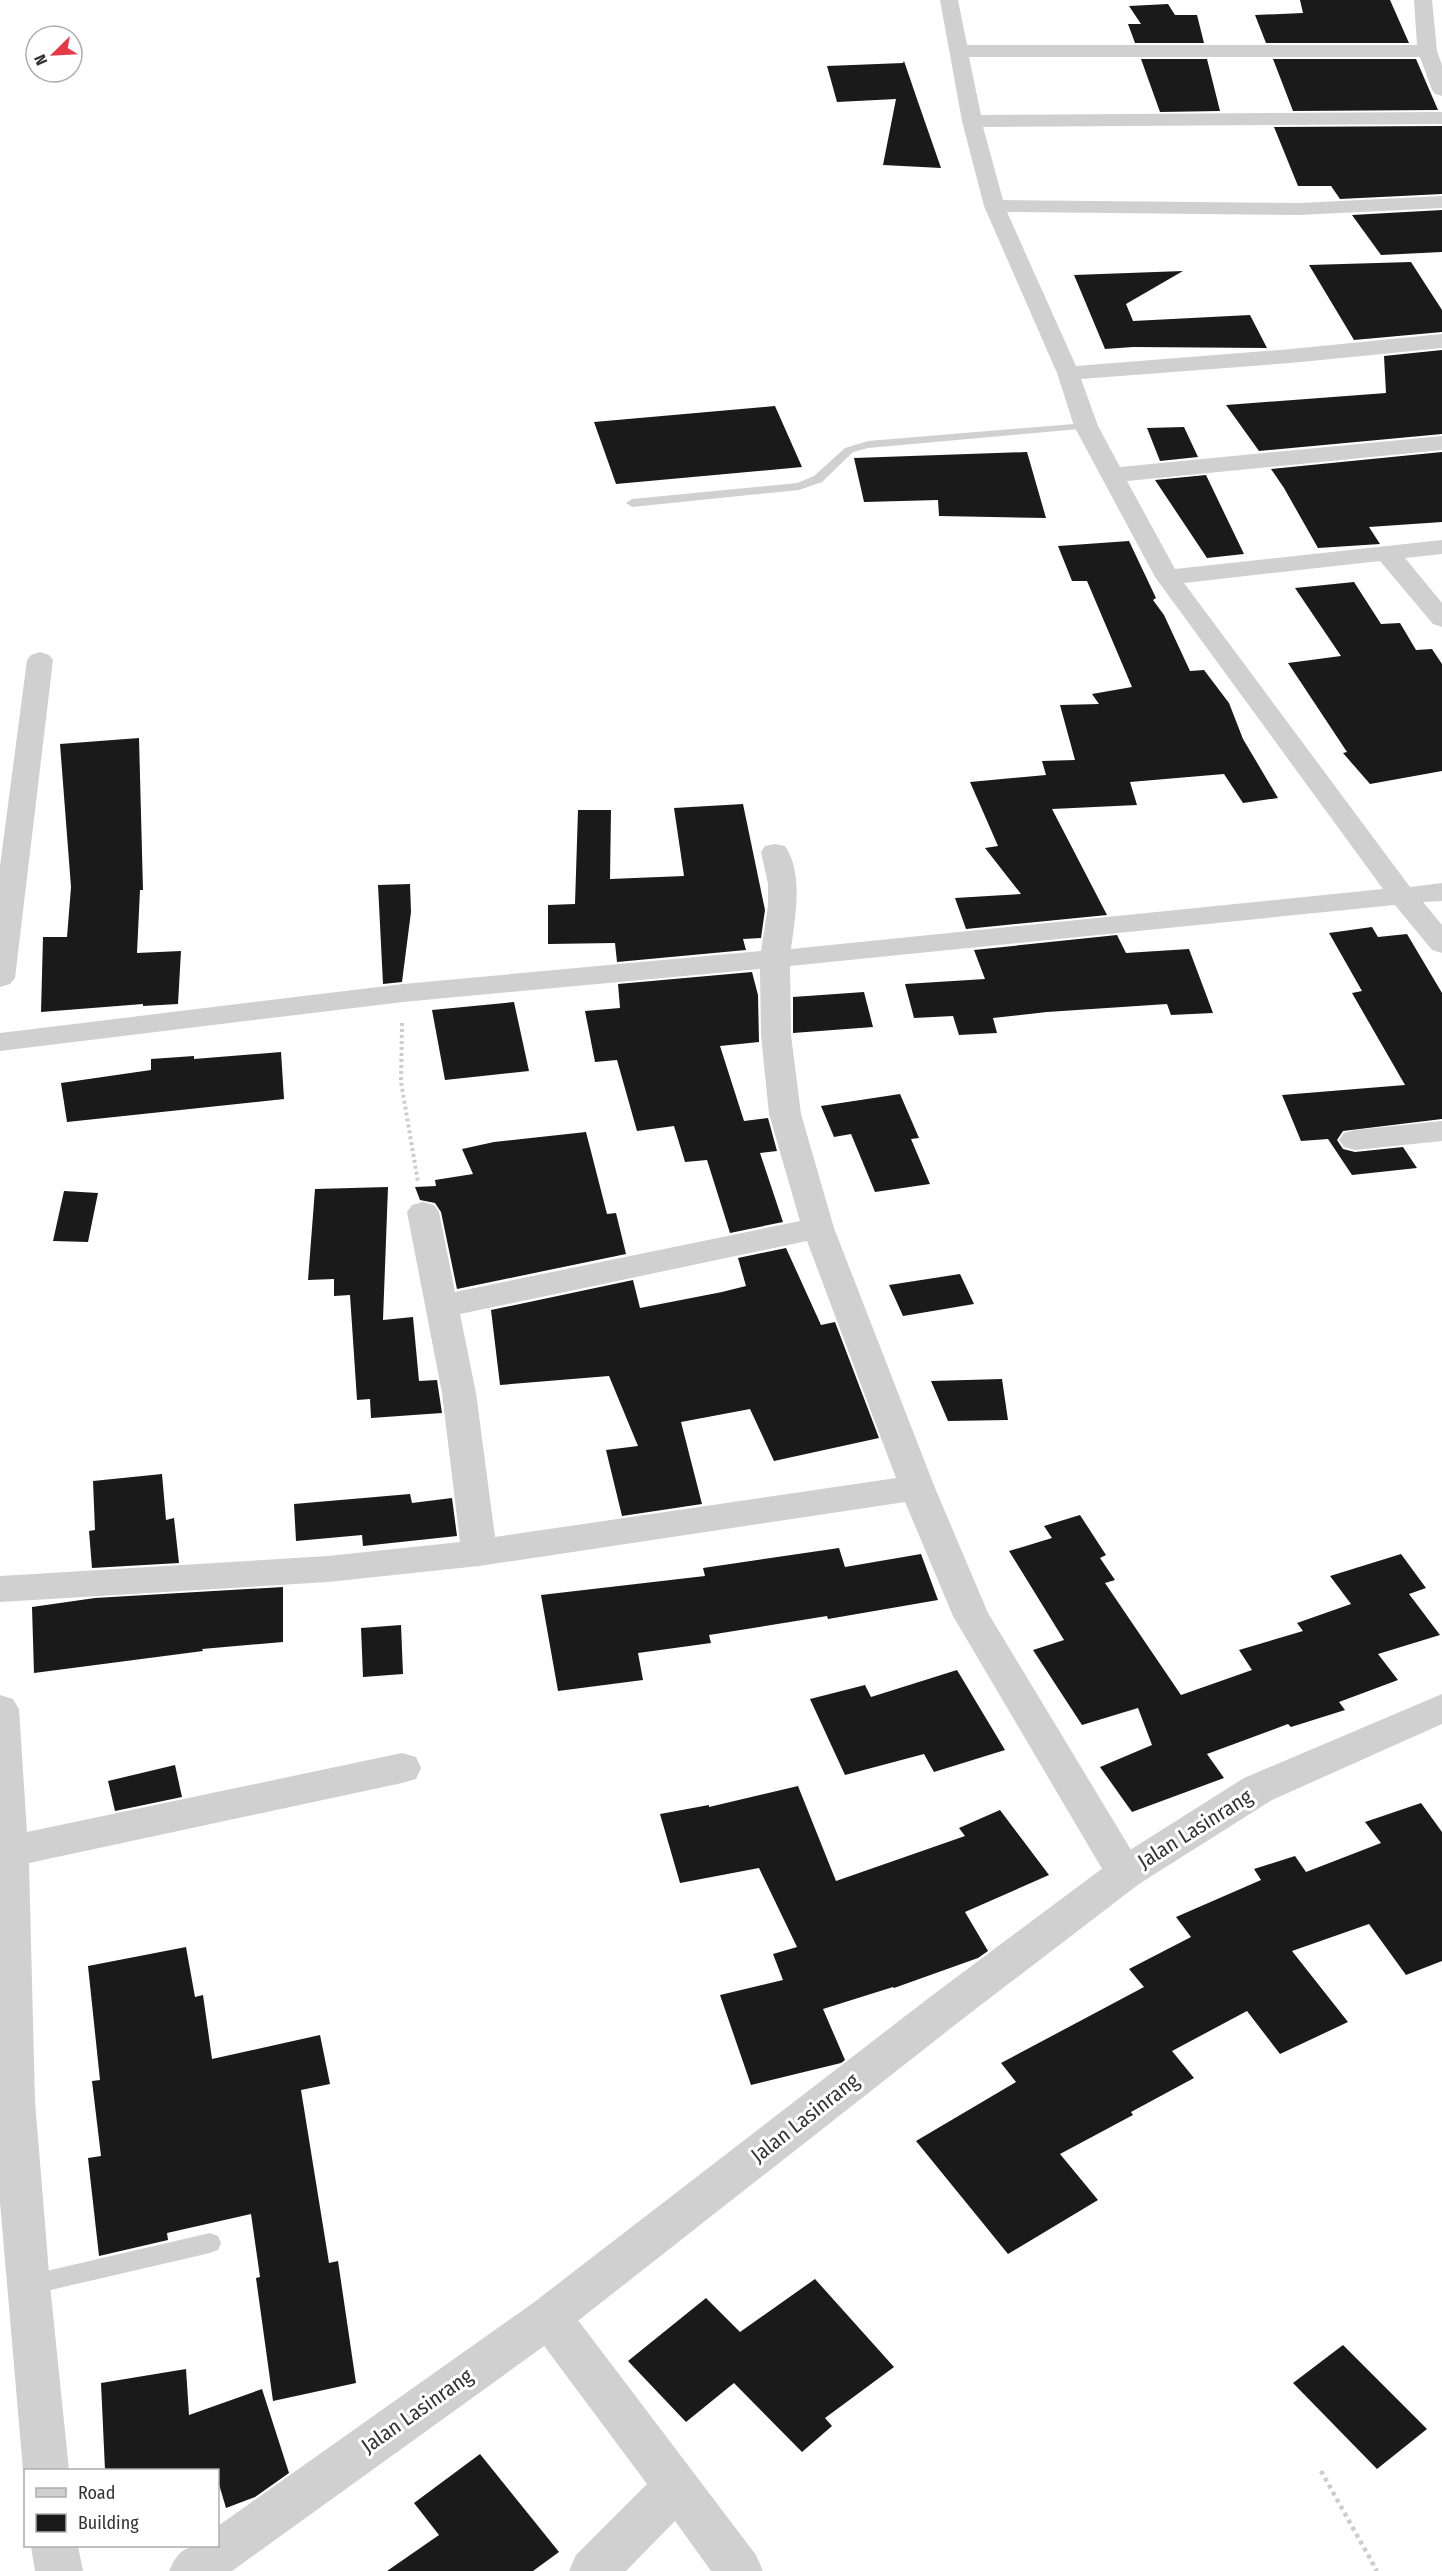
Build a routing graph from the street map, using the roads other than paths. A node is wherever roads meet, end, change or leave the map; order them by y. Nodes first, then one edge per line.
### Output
1 (949, 0) edge
2 (1422, 0) edge
3 (958, 51) junction
4 (1434, 62) edge
5 (1442, 90) edge
6 (1442, 118) edge
7 (972, 121) junction
8 (1442, 202) edge
9 (994, 206) junction
10 (1442, 341) edge
11 (1068, 374) junction
12 (1086, 426) junction
13 (1442, 443) edge
14 (1112, 475) junction
15 (632, 503) dead end
16 (1442, 547) edge
17 (1386, 552) junction
18 (1167, 577) junction
19 (1442, 619) edge
20 (40, 660) dead end
21 (775, 852) dead end
22 (1442, 892) edge
23 (1402, 895) junction
24 (1442, 944) edge
25 (775, 959) junction
26 (0, 978) edge
27 (0, 1042) edge
28 (1442, 1131) edge
29 (1354, 1140) dead end
30 (423, 1212) road end
31 (818, 1228) junction
32 (443, 1306) junction
33 (917, 1488) junction
34 (479, 1553) junction
35 (0, 1589) edge
36 (1442, 1708) edge
37 (0, 1709) edge
38 (402, 1768) dead end
39 (9, 1852) junction
40 (1125, 1873) junction
41 (210, 2243) dead end
42 (28, 2285) junction
43 (549, 2317) junction
44 (46, 2469) edge
45 (677, 2486) junction
46 (55, 2547) edge
47 (59, 2571) edge
48 (193, 2571) edge
49 (593, 2571) edge
50 (739, 2571) edge

1 - 3 street
2 - 4 street
3 - 4 street
3 - 7 street
4 - 5 street
6 - 7 street
7 - 9 street
8 - 9 street
9 - 11 street
10 - 11 street
11 - 12 street
12 - 14 street
12 - 15 lane
13 - 14 street
14 - 18 street
16 - 17 street
17 - 18 street
17 - 19 street
18 - 23 street
20 - 26 street
21 - 25 street
22 - 23 street
23 - 24 street
23 - 25 street
25 - 27 street
25 - 31 street
28 - 29 street
30 - 32 street
31 - 32 street
31 - 33 street
32 - 34 street
33 - 34 street
33 - 40 street
34 - 35 street
36 - 40 street, Jalan Lasinrang
37 - 39 street
38 - 39 street
39 - 42 street
40 - 43 street, Jalan Lasinrang
41 - 42 lane
42 - 44 street
43 - 45 street
43 - 48 street, Jalan Lasinrang
45 - 49 street
45 - 50 street
46 - 47 street

